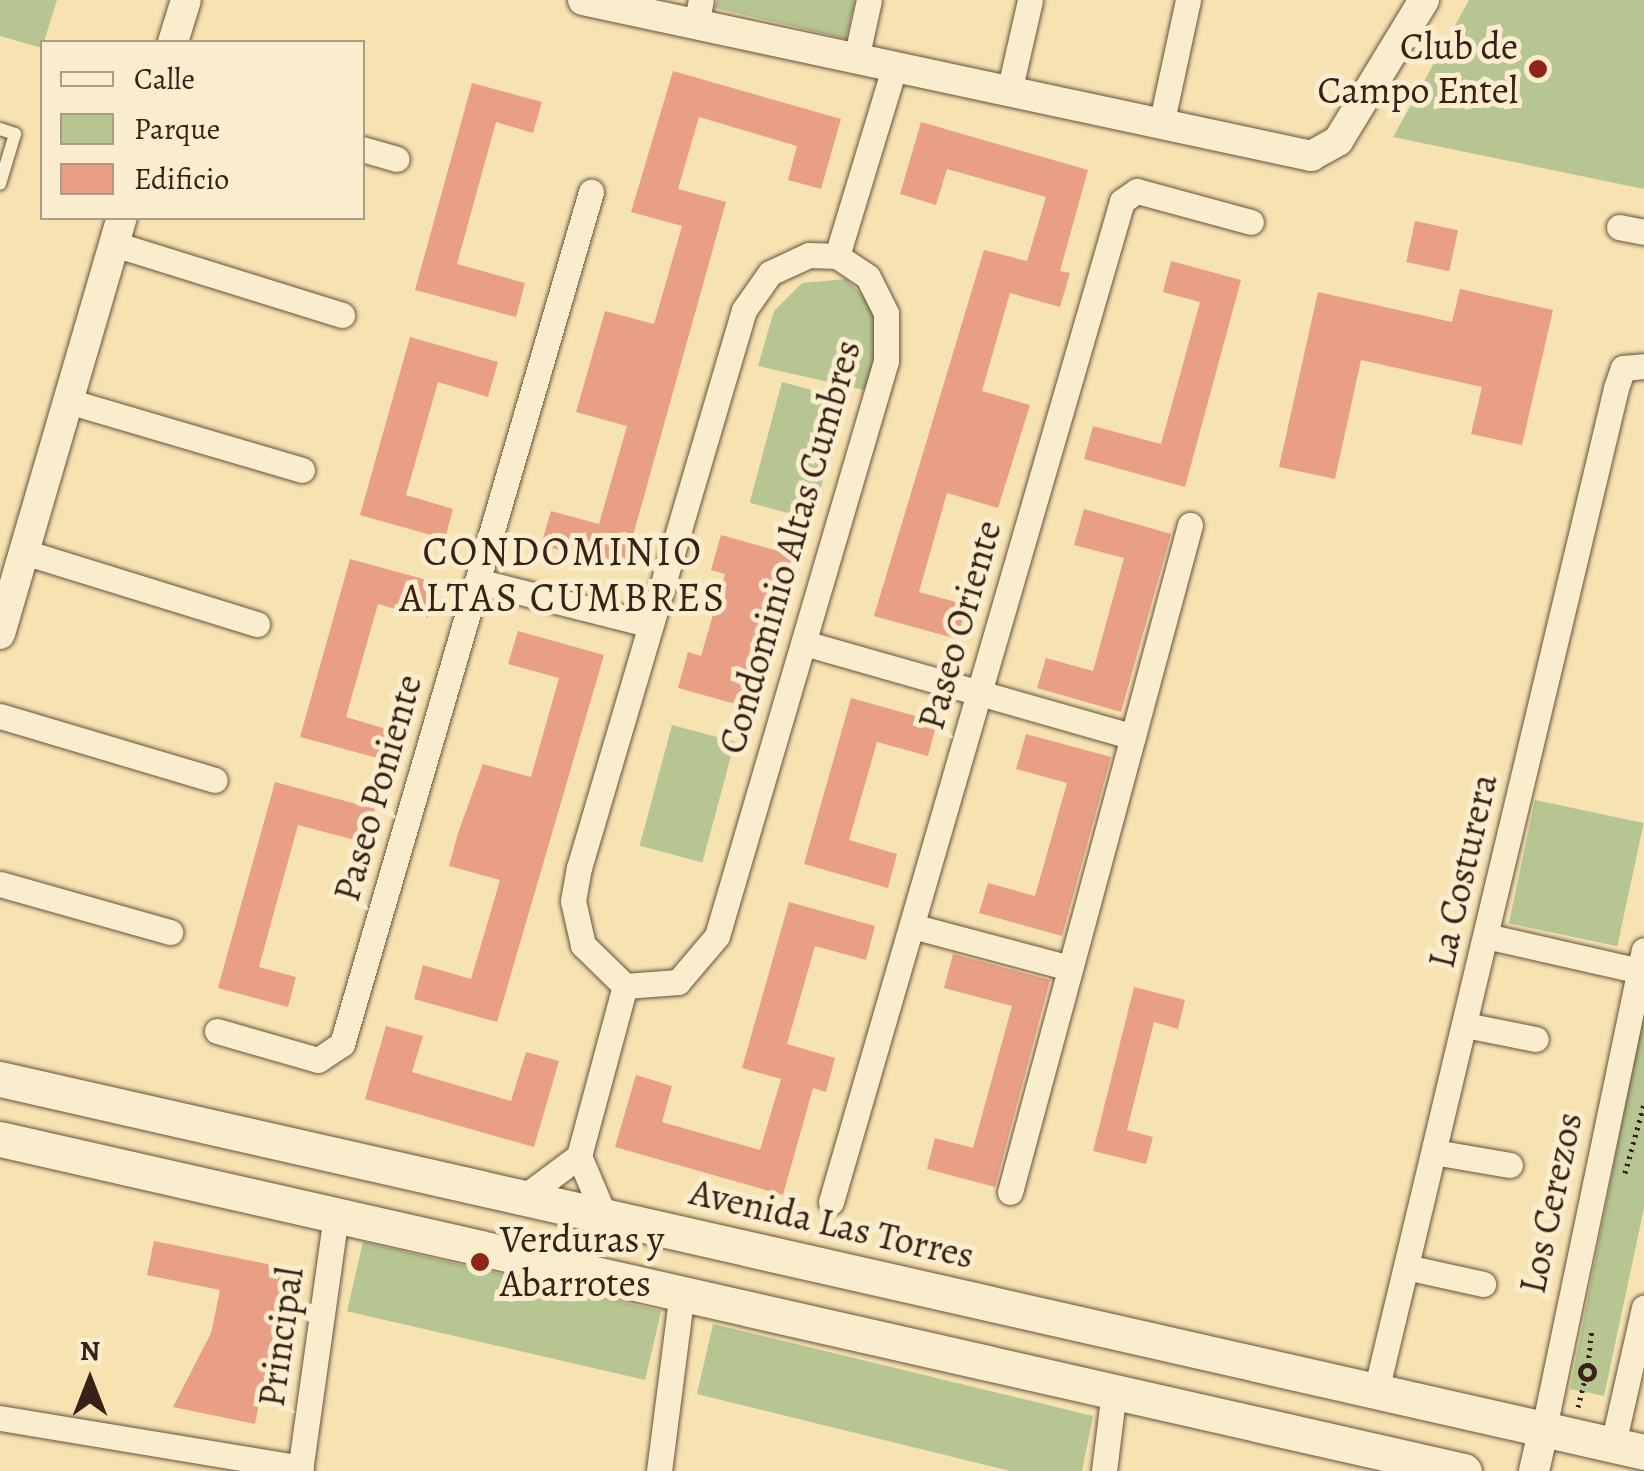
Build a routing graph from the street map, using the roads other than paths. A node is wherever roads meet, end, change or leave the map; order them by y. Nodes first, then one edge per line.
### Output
1 (186, 0) edge
2 (582, 0) edge
3 (869, 0) edge
4 (1030, 0) edge
5 (1188, 0) edge
6 (1424, 0) edge
7 (698, 12) edge
8 (174, 40) edge
9 (856, 59) junction
10 (894, 68) junction
11 (1009, 92) junction
12 (1161, 125) junction
13 (0, 129) edge
14 (365, 150) edge
15 (397, 159) dead end
16 (0, 184) edge
17 (591, 192) dead end
18 (1251, 222) dead end
19 (118, 231) edge
20 (836, 256) junction
21 (342, 315) dead end
22 (1634, 367) edge
23 (68, 401) junction
24 (302, 470) dead end
25 (1190, 526) dead end
26 (24, 552) junction
27 (477, 581) junction
28 (257, 624) dead end
29 (651, 625) junction
30 (0, 634) edge
31 (804, 643) junction
32 (979, 693) junction
33 (0, 716) edge
34 (1133, 737) junction
35 (215, 780) dead end
36 (0, 884) edge
37 (912, 926) junction
38 (170, 932) dead end
39 (1486, 936) junction
40 (1642, 964) edge
41 (1070, 968) junction
42 (625, 986) junction
43 (1465, 1025) junction
44 (218, 1031) dead end
45 (1536, 1039) dead end
46 (0, 1079) edge
47 (0, 1139) edge
48 (297, 1147) junction
49 (1434, 1152) junction
50 (578, 1156) junction
51 (1510, 1165) dead end
52 (1010, 1192) dead end
53 (524, 1197) junction
54 (831, 1202) dead end
55 (286, 1203) junction
56 (336, 1214) junction
57 (604, 1215) junction
58 (743, 1247) junction
59 (1406, 1267) junction
60 (1483, 1284) dead end
61 (682, 1292) junction
62 (728, 1302) junction
63 (1644, 1311) edge
64 (1376, 1390) junction
65 (1114, 1391) junction
66 (0, 1418) edge
67 (1544, 1428) junction
68 (1621, 1456) edge
69 (301, 1470) edge
70 (659, 1471) edge
71 (1104, 1471) edge
72 (1464, 1471) edge
73 (1534, 1471) edge

1 - 8 street
2 - 7 street
3 - 9 street
4 - 11 street
5 - 12 street
6 - 12 street
7 - 9 street
9 - 10 street
10 - 11 street
10 - 20 street
11 - 12 street
13 - 16 lane
14 - 15 street
17 - 27 street, Paseo Poniente
18 - 32 street, Paseo Oriente
19 - 21 street
19 - 23 street
20 - 29 street
20 - 31 street, Condominio Altas Cumbres
22 - 39 street, La Costurera
23 - 24 street
23 - 26 street
25 - 34 street
26 - 28 street
26 - 30 street
27 - 29 street
27 - 44 street, Paseo Poniente
29 - 42 street
31 - 32 street
31 - 42 street, Condominio Altas Cumbres
32 - 34 street
32 - 37 street, Paseo Oriente
33 - 35 street
34 - 41 street
36 - 38 street
37 - 41 street
37 - 54 street, Paseo Oriente
39 - 40 street
39 - 43 street, La Costurera
40 - 67 street, Los Cerezos
41 - 52 street
42 - 50 street
43 - 45 street
43 - 49 street, La Costurera
46 - 48 main road, Avenida Las Torres
47 - 55 main road
48 - 53 main road, Avenida Las Torres
48 - 55 main road
49 - 51 street
49 - 59 street, La Costurera
50 - 53 street
50 - 57 street
53 - 57 main road, Avenida Las Torres
55 - 56 main road
56 - 61 main road
56 - 69 street, Principal
57 - 58 main road, Avenida Las Torres
58 - 62 main road
58 - 64 main road, Avenida Las Torres
59 - 60 street
59 - 64 street, La Costurera
61 - 62 main road
61 - 70 street
62 - 65 main road
63 - 68 street
64 - 67 main road, Avenida Las Torres
65 - 71 street
65 - 72 main road
66 - 69 street
67 - 68 main road, Avenida Las Torres
67 - 73 street, Los Cerezos

